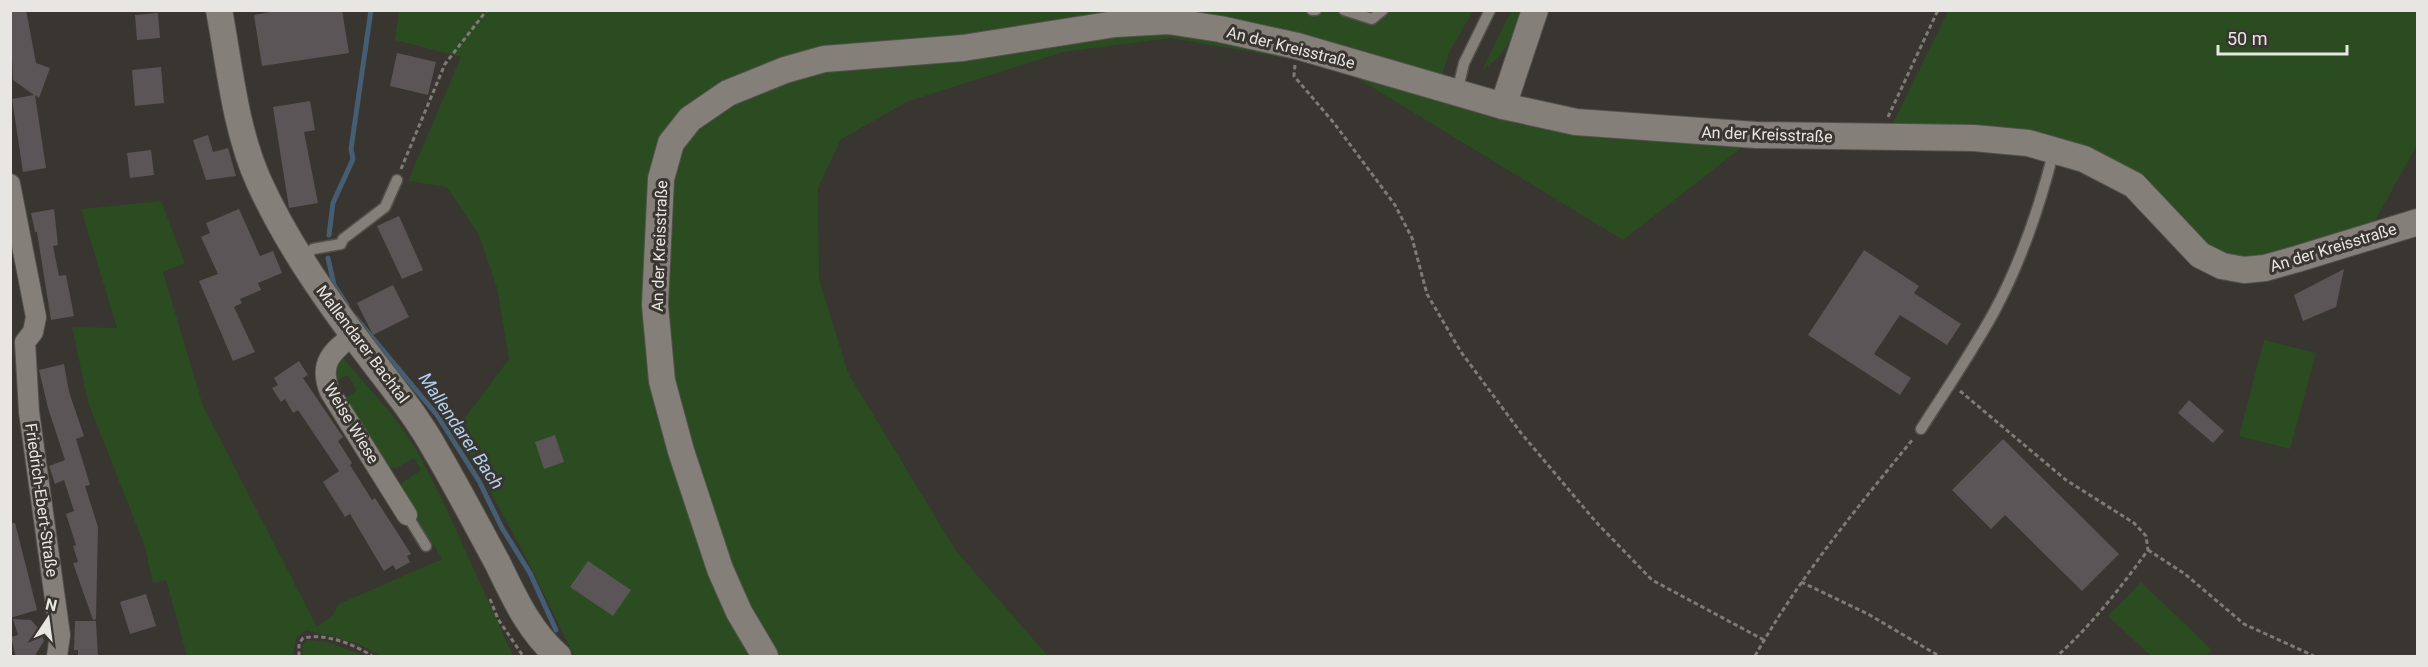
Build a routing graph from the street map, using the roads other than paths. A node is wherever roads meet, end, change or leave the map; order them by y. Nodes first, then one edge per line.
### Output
1 (219, 10) edge
2 (1312, 10) edge
3 (1316, 10) edge
4 (1344, 10) edge
5 (1383, 10) edge
6 (1490, 10) edge
7 (1535, 10) edge
8 (1457, 92) junction
9 (1503, 106) junction
10 (2054, 150) junction
11 (397, 180) road end
12 (10, 184) edge
13 (2418, 222) edge
14 (301, 260) junction
15 (353, 334) junction
16 (18, 342) edge
17 (1921, 429) road end
18 (408, 515) joint
19 (426, 546) dead end
20 (57, 657) edge
21 (558, 657) edge
22 (765, 657) edge

1 - 14 street, Mallendarer Bachtal
2 - 3 lane
4 - 5 lane
6 - 8 lane
7 - 9 street
8 - 9 street, An der Kreisstraße
8 - 22 street, An der Kreisstraße
9 - 10 street, An der Kreisstraße
10 - 13 street, An der Kreisstraße
10 - 17 lane
11 - 14 lane
12 - 16 street, Friedrich-Ebert-Straße
14 - 15 street, Mallendarer Bachtal
15 - 18 street, Weise Wiese
15 - 21 street, Mallendarer Bachtal
16 - 20 street, Friedrich-Ebert-Straße
18 - 19 lane

